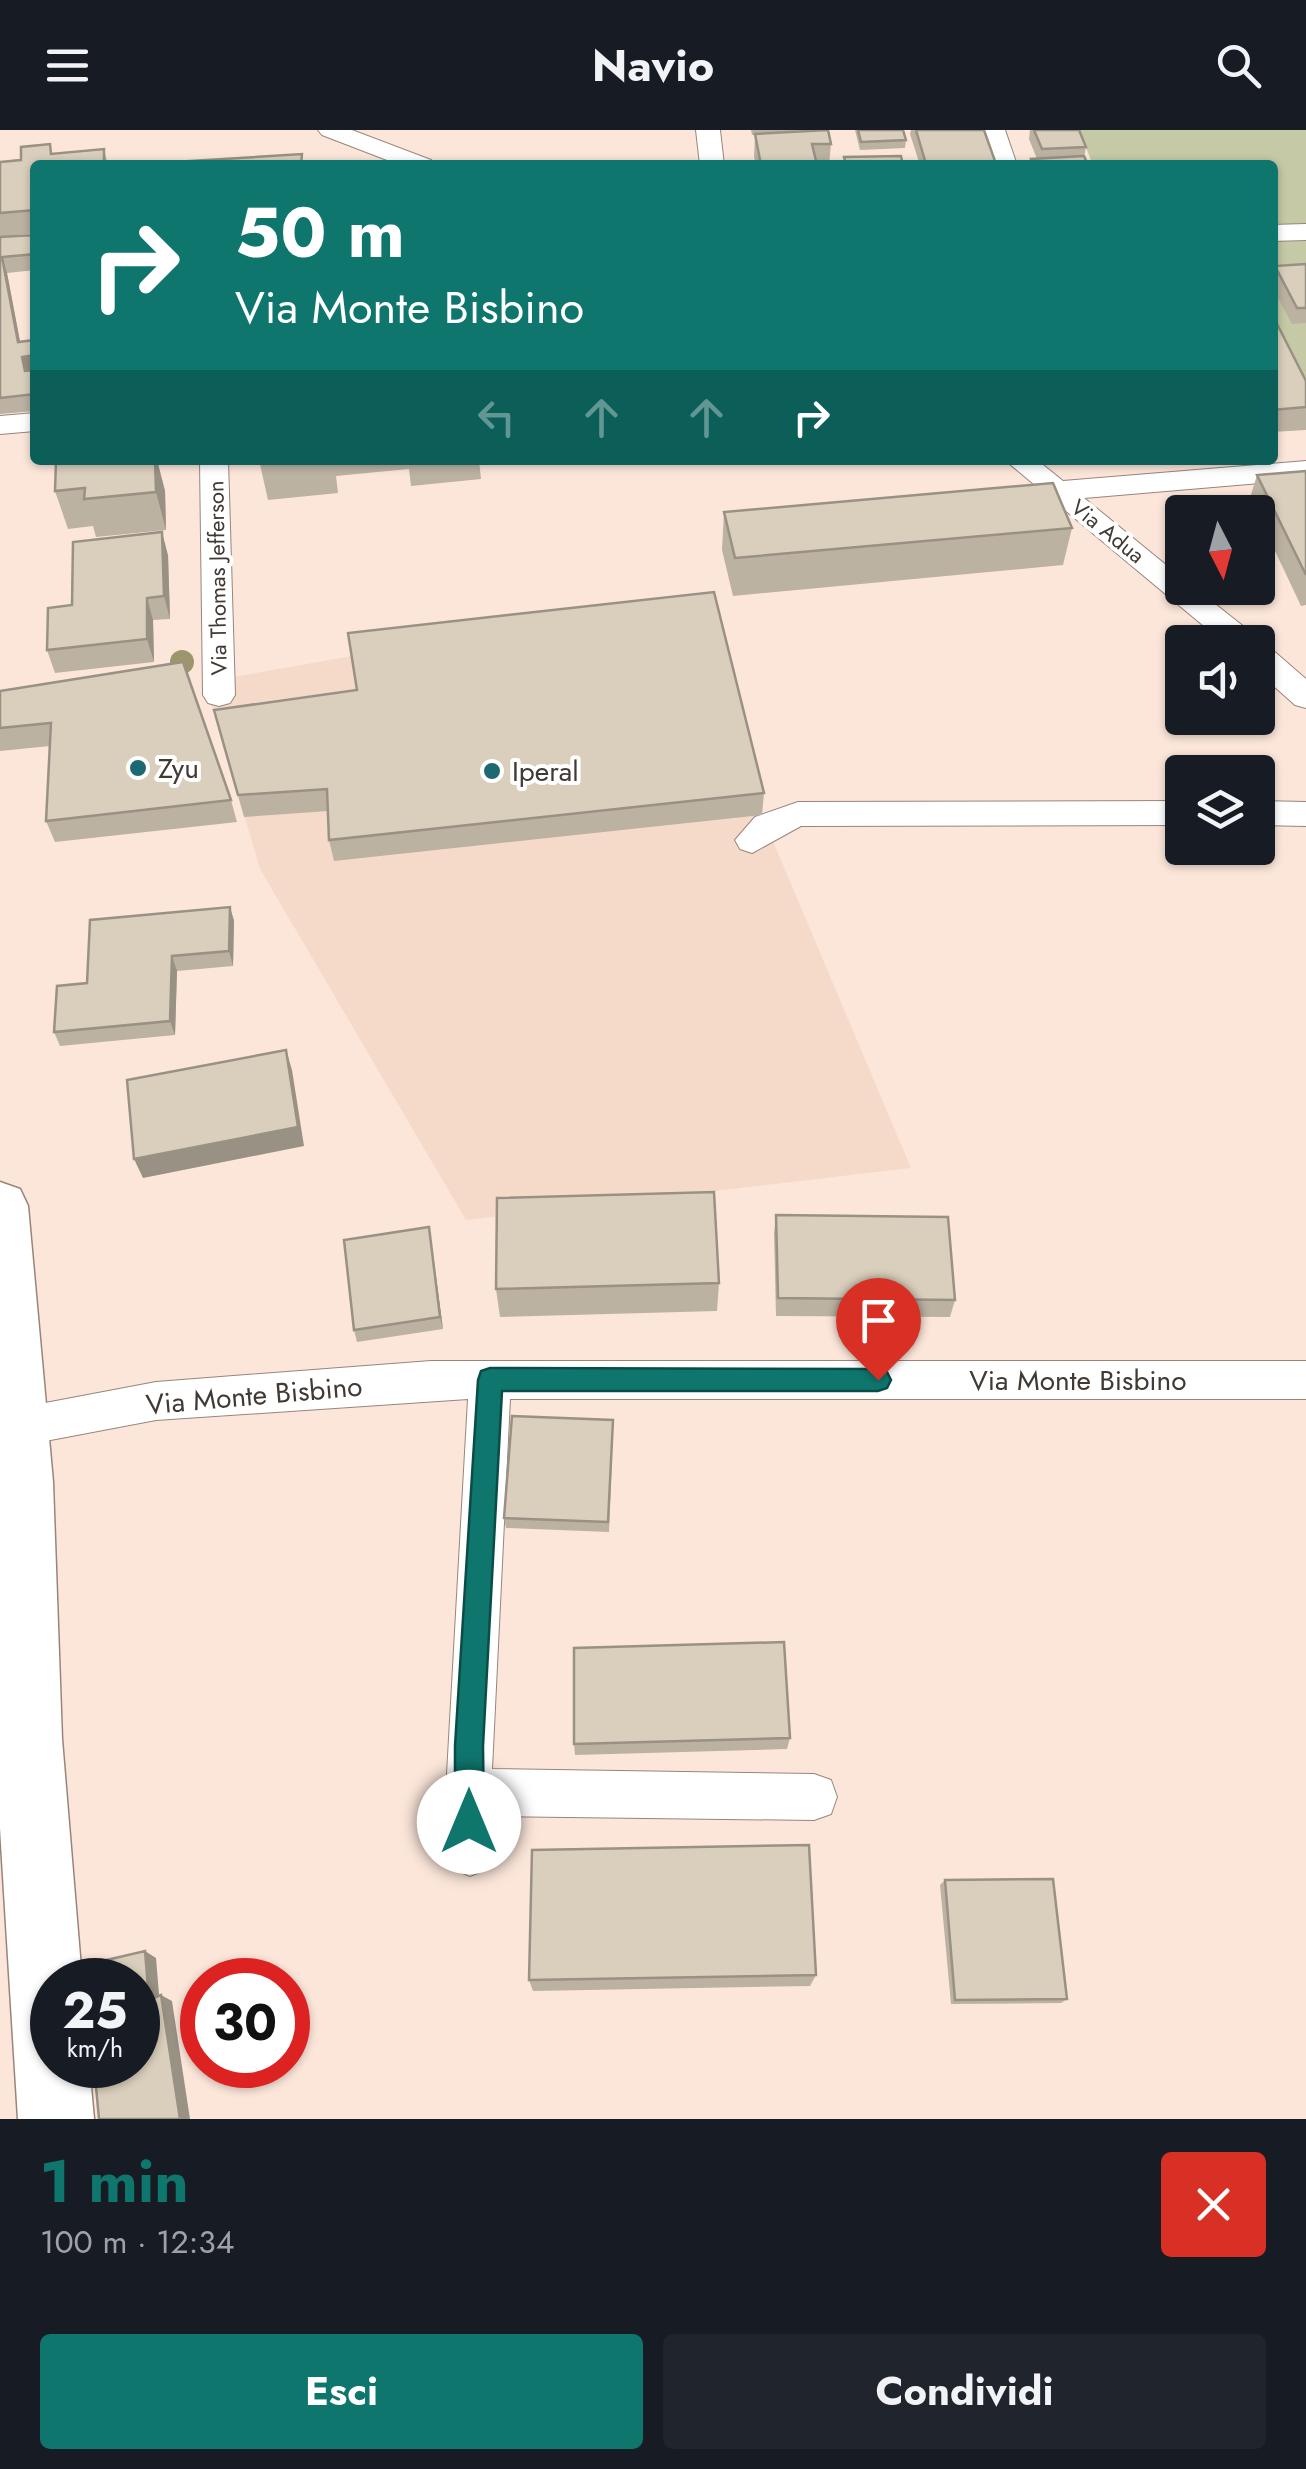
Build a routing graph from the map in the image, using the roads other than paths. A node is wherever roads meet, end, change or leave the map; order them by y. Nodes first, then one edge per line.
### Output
1 (330, 130) edge
2 (708, 130) edge
3 (993, 130) edge
4 (409, 160) edge
5 (711, 160) edge
6 (1003, 160) edge
7 (1306, 232) edge
8 (1278, 233) edge
9 (30, 422) edge
10 (0, 425) edge
11 (214, 465) edge
12 (1026, 465) edge
13 (1306, 470) edge
14 (1059, 490) junction
15 (1222, 625) edge
16 (1275, 670) edge
17 (219, 695) dead end
18 (1306, 698) edge
19 (1165, 813) edge
20 (1275, 814) edge
21 (1306, 814) edge
22 (752, 840) dead end
23 (0, 1206) edge
24 (490, 1380) junction
25 (1306, 1380) edge
26 (9, 1406) edge
27 (0, 1533) edge
28 (28, 1739) junction
29 (469, 1792) junction
30 (814, 1797) dead end
31 (470, 1852) dead end
32 (56, 2119) edge

1 - 4 street
2 - 5 street
3 - 6 street
7 - 8 street
9 - 10 street
11 - 17 street, Via Thomas Jefferson
12 - 14 street, Via Adua
13 - 14 street
14 - 15 street, Via Adua
16 - 18 street
19 - 22 street
20 - 21 street
23 - 26 main road
24 - 25 street, Via Monte Bisbino
24 - 26 street, Via Monte Bisbino
24 - 29 street
26 - 28 main road
27 - 28 main road
28 - 32 main road
29 - 30 street
29 - 31 street

